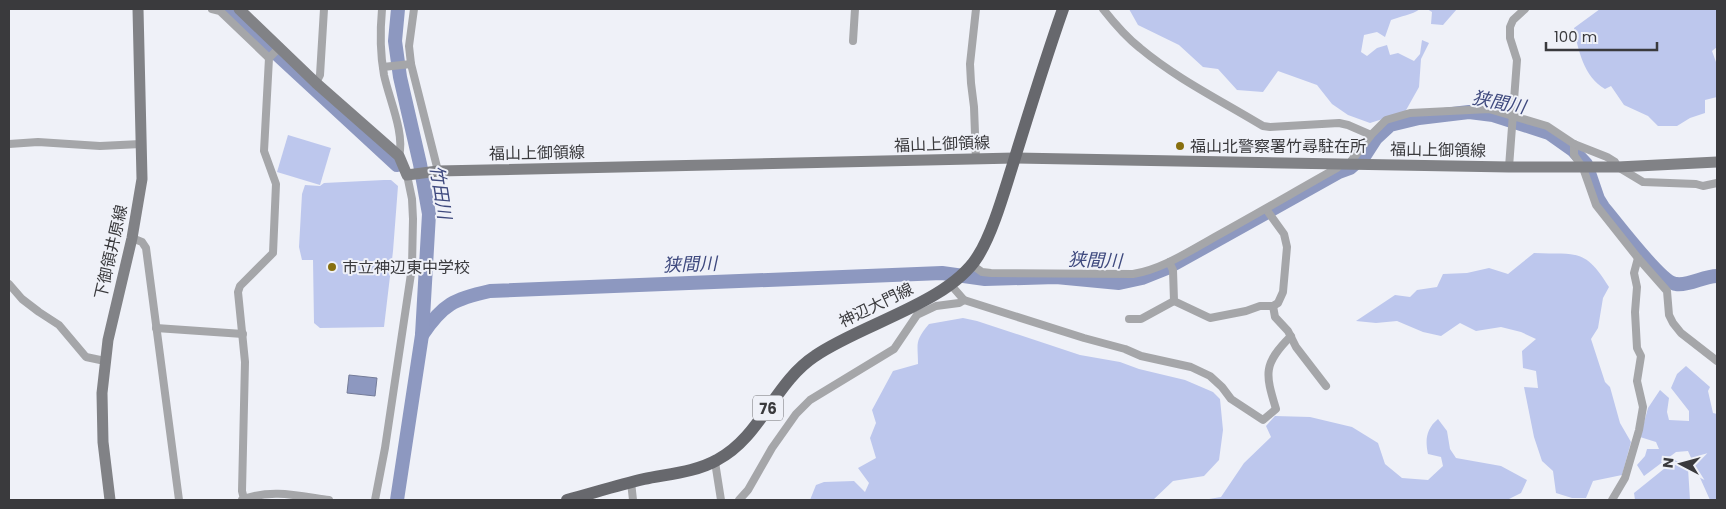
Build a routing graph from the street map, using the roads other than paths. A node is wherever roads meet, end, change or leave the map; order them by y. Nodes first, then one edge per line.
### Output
1 (138, 9) edge
2 (212, 9) edge
3 (238, 9) edge
4 (324, 9) edge
5 (382, 9) edge
6 (414, 9) edge
7 (854, 9) edge
8 (976, 9) edge
9 (1063, 9) edge
10 (1103, 9) edge
11 (1524, 9) edge
12 (853, 41) dead end
13 (278, 48) junction
14 (270, 57) junction
15 (410, 64) junction
16 (384, 67) junction
17 (316, 83) junction
18 (1512, 118) junction
19 (1371, 135) junction
20 (9, 144) edge
21 (141, 144) junction
22 (1574, 144) junction
23 (399, 156) junction
24 (1015, 158) junction
25 (976, 160) junction
26 (1717, 162) edge
27 (1350, 165) junction
28 (1508, 167) junction
29 (1618, 167) junction
30 (1586, 168) junction
31 (436, 171) junction
32 (409, 175) junction
33 (1717, 184) edge
34 (1268, 213) junction
35 (132, 238) junction
36 (1638, 258) junction
37 (1169, 262) junction
38 (970, 267) junction
39 (953, 283) junction
40 (9, 284) edge
41 (964, 300) junction
42 (1174, 301) junction
43 (1273, 306) junction
44 (1129, 319) dead end
45 (156, 328) junction
46 (243, 334) junction
47 (1291, 336) junction
48 (106, 361) junction
49 (1717, 361) edge
50 (1326, 386) dead end
51 (715, 462) junction
52 (630, 482) junction
53 (583, 498) edge
54 (110, 500) edge
55 (179, 500) edge
56 (243, 500) edge
57 (329, 500) edge
58 (375, 500) edge
59 (567, 500) edge
60 (634, 500) edge
61 (721, 500) edge
62 (738, 500) edge
63 (1612, 500) edge

1 - 21 main road, 下御領井原線
2 - 14 street
3 - 13 main road
4 - 17 street
5 - 16 street
6 - 15 street
7 - 12 street
8 - 25 street
9 - 24 main road, 神辺大門線 / 76
10 - 19 street
11 - 18 street
13 - 14 street
13 - 17 main road
14 - 46 street
15 - 16 street
15 - 31 street
16 - 23 street
17 - 23 main road
18 - 19 street
18 - 22 street
18 - 28 street
19 - 27 street
20 - 21 street
21 - 35 main road, 下御領井原線
22 - 29 street
22 - 30 street
23 - 32 main road
24 - 25 main road, 福山上御領線
24 - 27 main road, 福山上御領線
24 - 38 main road, 神辺大門線 / 76
25 - 31 main road, 福山上御領線
26 - 29 main road, 福山上御領線
27 - 28 main road, 福山上御領線
27 - 34 street
28 - 30 main road, 福山上御領線
29 - 30 main road, 福山上御領線
29 - 33 street
30 - 36 street
31 - 32 main road, 福山上御領線
32 - 58 street
34 - 37 street
34 - 43 street
35 - 45 street
35 - 48 main road, 下御領井原線
36 - 49 street
36 - 63 street
37 - 38 street
37 - 42 street
38 - 39 main road, 神辺大門線 / 76
39 - 41 street
39 - 51 main road, 神辺大門線 / 76
40 - 48 street
41 - 47 street
41 - 62 street
42 - 43 street
42 - 44 street
43 - 47 street
45 - 46 street
45 - 55 street
46 - 56 street
47 - 50 street
48 - 54 main road, 下御領井原線
51 - 52 main road, 神辺大門線 / 76
51 - 61 street
52 - 53 main road, 神辺大門線 / 76
52 - 60 street
53 - 59 main road, 神辺大門線 / 76
56 - 57 street

